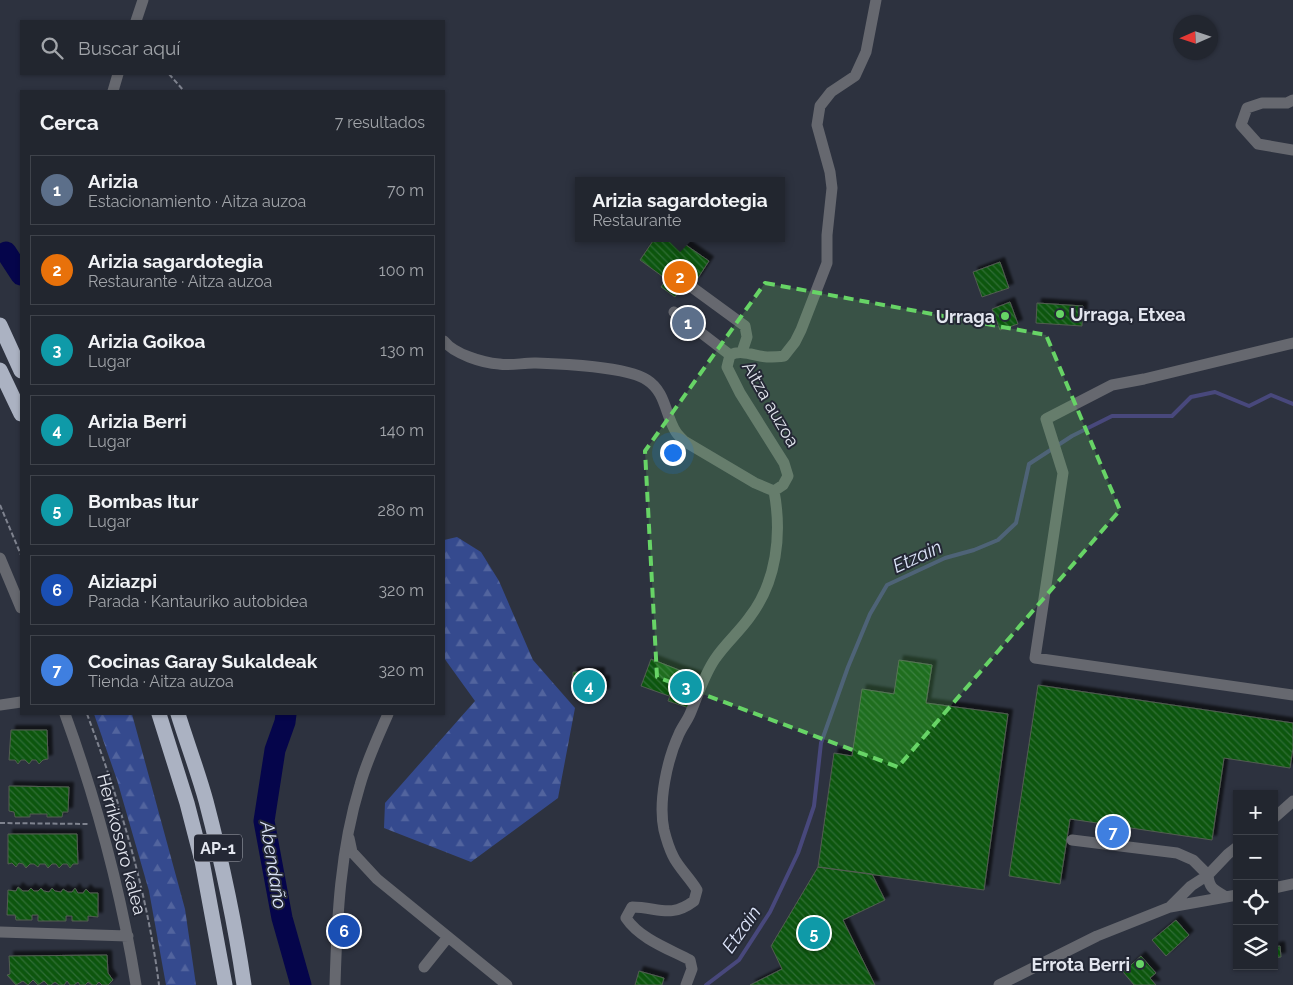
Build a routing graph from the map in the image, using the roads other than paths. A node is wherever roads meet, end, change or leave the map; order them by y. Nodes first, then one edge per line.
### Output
1 (142, 0) edge
2 (876, 0) edge
3 (136, 20) edge
4 (118, 75) edge
5 (113, 90) edge
6 (1293, 100) edge
7 (1293, 150) edge
8 (694, 288) dead end
9 (674, 312) dead end
10 (0, 325) edge
11 (1293, 342) edge
12 (445, 343) edge
13 (742, 352) junction
14 (730, 355) junction
15 (20, 369) edge
16 (0, 370) edge
17 (20, 412) edge
18 (774, 491) junction
19 (0, 558) edge
20 (20, 606) edge
21 (1293, 694) edge
22 (20, 702) edge
23 (5, 705) edge
24 (65, 715) edge
25 (159, 715) edge
26 (178, 715) edge
27 (388, 715) edge
28 (1293, 801) edge
29 (1278, 814) edge
30 (348, 836) junction
31 (1072, 840) dead end
32 (1233, 850) edge
33 (1208, 875) junction
34 (1293, 884) edge
35 (1278, 887) edge
36 (1232, 896) edge
37 (1170, 907) junction
38 (0, 932) edge
39 (128, 936) junction
40 (448, 937) junction
41 (424, 967) dead end
42 (136, 985) edge
43 (225, 985) edge
44 (244, 985) edge
45 (335, 985) edge
46 (507, 985) edge
47 (686, 985) edge
48 (999, 985) edge

1 - 3 street
2 - 13 street, Aitza auzoa
4 - 5 street
6 - 7 street
8 - 13 street
9 - 14 street
10 - 15 highway
11 - 21 street
12 - 18 street
13 - 14 street, Aitza auzoa
14 - 18 street, Aitza auzoa
16 - 17 highway
18 - 47 street
19 - 20 street
22 - 23 street
24 - 39 street, Herrikosoro kalea
25 - 43 highway, AP-1
26 - 44 highway, AP-1
27 - 30 street
28 - 29 street
30 - 40 street
30 - 45 street
31 - 33 street
32 - 33 street
33 - 36 street
33 - 37 street
34 - 35 street
36 - 37 street
37 - 48 street
38 - 39 street
39 - 42 street, Herrikosoro kalea
40 - 41 street
40 - 46 street

